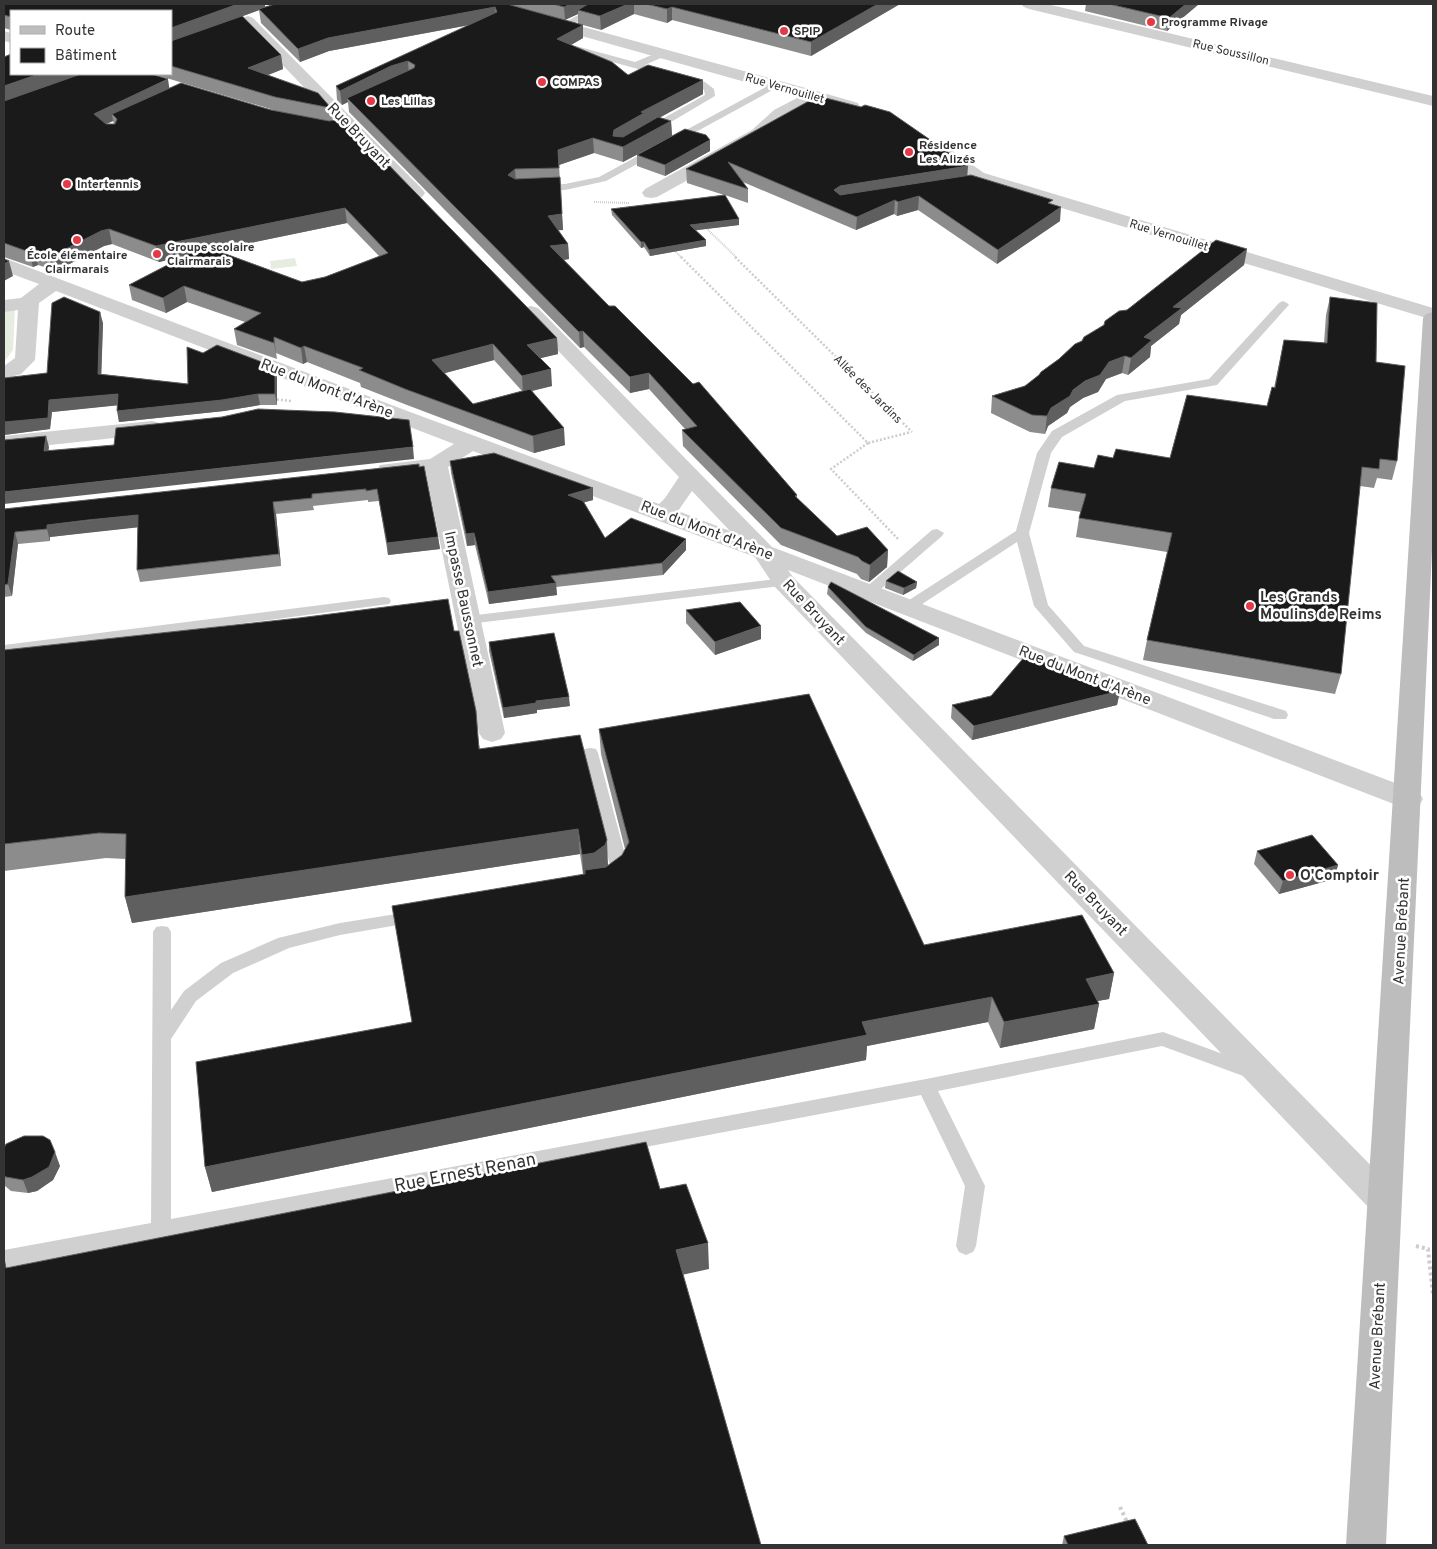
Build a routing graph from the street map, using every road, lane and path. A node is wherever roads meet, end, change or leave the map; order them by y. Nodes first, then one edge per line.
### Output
1 (484, 4) edge
2 (1029, 4) edge
3 (265, 14) edge
4 (584, 15) edge
5 (248, 21) junction
6 (562, 26) junction
7 (231, 27) edge
8 (576, 49) edge
9 (662, 54) junction
10 (636, 65) junction
11 (775, 85) junction
12 (814, 96) junction
13 (1433, 101) edge
14 (869, 111) edge
15 (644, 134) edge
16 (924, 138) edge
17 (992, 181) junction
18 (973, 184) edge
19 (525, 188) edge
20 (651, 193) dead end
21 (591, 202) dead end
22 (630, 203) dead end
23 (428, 206) edge
24 (703, 225) edge
25 (670, 247) edge
26 (4, 264) edge
27 (54, 283) junction
28 (518, 298) edge
29 (29, 303) junction
30 (1283, 305) dead end
31 (4, 306) edge
32 (1433, 316) edge
33 (4, 373) edge
34 (266, 398) edge
35 (295, 401) dead end
36 (339, 415) edge
37 (402, 417) junction
38 (176, 425) edge
39 (471, 442) junction
40 (4, 443) edge
41 (868, 443) junction
42 (436, 465) junction
43 (367, 473) edge
44 (691, 476) junction
45 (662, 512) junction
46 (936, 533) dead end
47 (1022, 533) junction
48 (764, 552) junction
49 (913, 554) junction
50 (784, 582) junction
51 (869, 592) junction
52 (384, 601) dead end
53 (908, 607) junction
54 (468, 620) junction
55 (4, 650) edge
56 (1280, 715) dead end
57 (492, 733) dead end
58 (590, 753) dead end
59 (1408, 799) junction
60 (601, 886) edge
61 (427, 915) edge
62 (162, 932) dead end
63 (162, 1038) junction
64 (1265, 1078) junction
65 (926, 1086) junction
66 (1384, 1201) junction
67 (161, 1229) junction
68 (966, 1246) dead end
69 (4, 1259) edge
70 (1430, 1262) dead end
71 (1433, 1296) edge
72 (1120, 1507) dead end
73 (1130, 1530) edge
74 (1366, 1545) edge

1 - 6 street, Rue Vernouillet
2 - 13 street, Rue Soussillon
3 - 5 street
4 - 6 lane
5 - 7 street
5 - 23 street, Rue Bruyant
6 - 9 street, Rue Vernouillet
8 - 10 lane
9 - 10 lane
9 - 11 street, Rue Vernouillet
10 - 15 lane
11 - 12 street, Rue Vernouillet
11 - 19 lane
12 - 14 street, Rue Vernouillet
12 - 20 street
16 - 17 street, Rue Vernouillet
17 - 18 lane, Rue Vernouillet
17 - 32 street, Rue Vernouillet
21 - 22 path
24 - 41 path, Allée des Jardins
25 - 41 path
26 - 27 street, Rue du Mont d'Arène
27 - 29 street
27 - 37 street, Rue du Mont d'Arène
28 - 44 street, Rue Bruyant
29 - 31 street
29 - 33 street
30 - 47 lane
32 - 59 main road, Avenue Brébant
34 - 35 path
36 - 37 street
37 - 39 street, Rue du Mont d'Arène
38 - 40 street
39 - 42 street
39 - 45 street, Rue du Mont d'Arène
41 - 49 path
42 - 43 street
42 - 54 street, Impasse Baussonnet
44 - 45 street
44 - 48 street, Rue Bruyant
45 - 48 street, Rue du Mont d'Arène
46 - 49 lane
47 - 53 lane
47 - 56 lane
48 - 50 street, Rue Bruyant
48 - 51 street, Rue du Mont d'Arène
49 - 51 lane
50 - 54 lane
50 - 64 street, Rue Bruyant
51 - 53 street, Rue du Mont d'Arène
52 - 55 lane
53 - 59 street, Rue du Mont d'Arène
54 - 57 street, Impasse Baussonnet
58 - 60 lane
59 - 66 main road, Avenue Brébant
61 - 63 lane
62 - 63 lane
63 - 67 lane
64 - 65 lane
64 - 66 street, Rue Bruyant
65 - 67 lane, Rue Ernest Renan
65 - 68 lane
66 - 74 main road, Avenue Brébant
67 - 69 lane, Rue Ernest Renan
70 - 71 path
72 - 73 path

